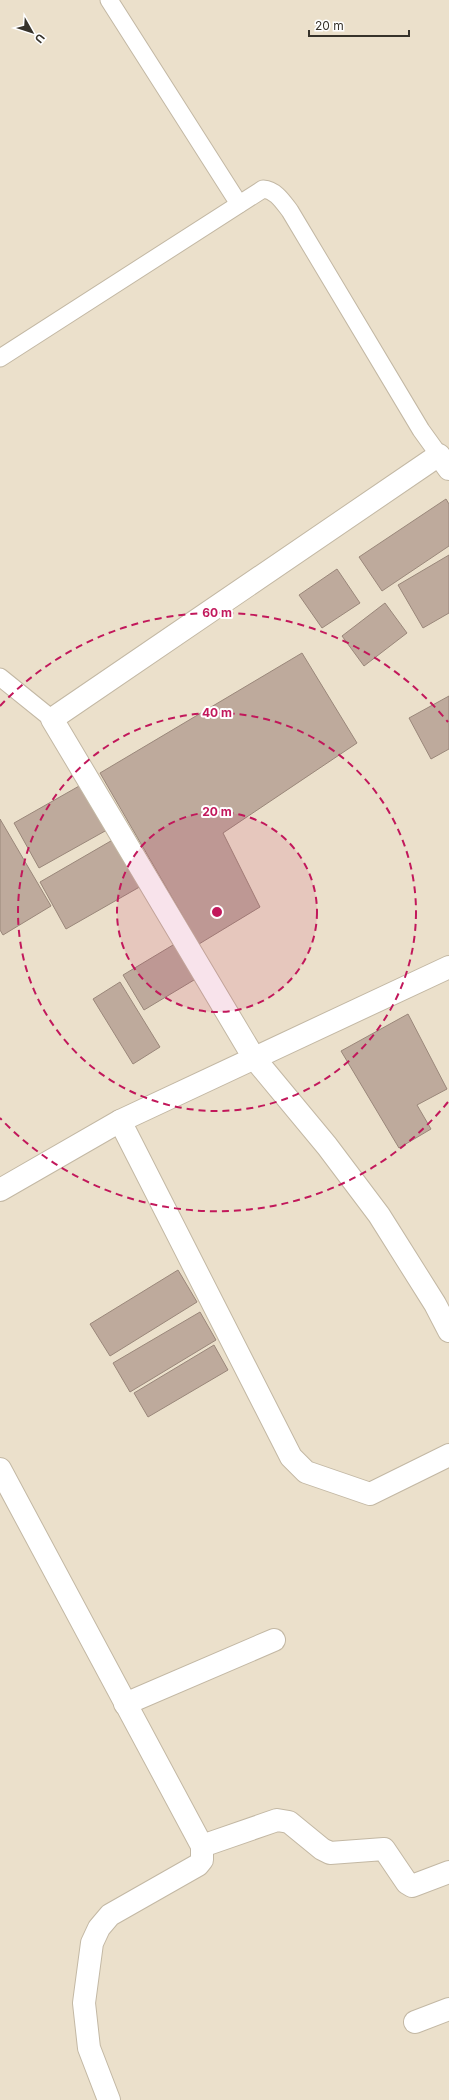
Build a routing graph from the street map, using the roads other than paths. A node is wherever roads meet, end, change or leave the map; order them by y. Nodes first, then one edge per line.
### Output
1 (109, 0) edge
2 (239, 204) junction
3 (0, 358) edge
4 (444, 462) edge
5 (0, 677) edge
6 (52, 719) junction
7 (449, 966) edge
8 (254, 1058) junction
9 (120, 1121) junction
10 (0, 1190) edge
11 (449, 1331) edge
12 (449, 1455) edge
13 (0, 1469) edge
14 (274, 1640) dead end
15 (125, 1704) junction
16 (202, 1846) junction
17 (449, 1872) edge
18 (449, 2009) edge
19 (415, 2022) dead end
20 (109, 2100) edge

1 - 2 lane
2 - 3 lane
2 - 4 lane
4 - 6 street
5 - 6 lane
6 - 8 street
7 - 8 street
8 - 9 street
8 - 11 street
9 - 10 street
9 - 12 street
13 - 15 street
14 - 15 street
15 - 16 street
16 - 17 street
16 - 20 street
18 - 19 street

